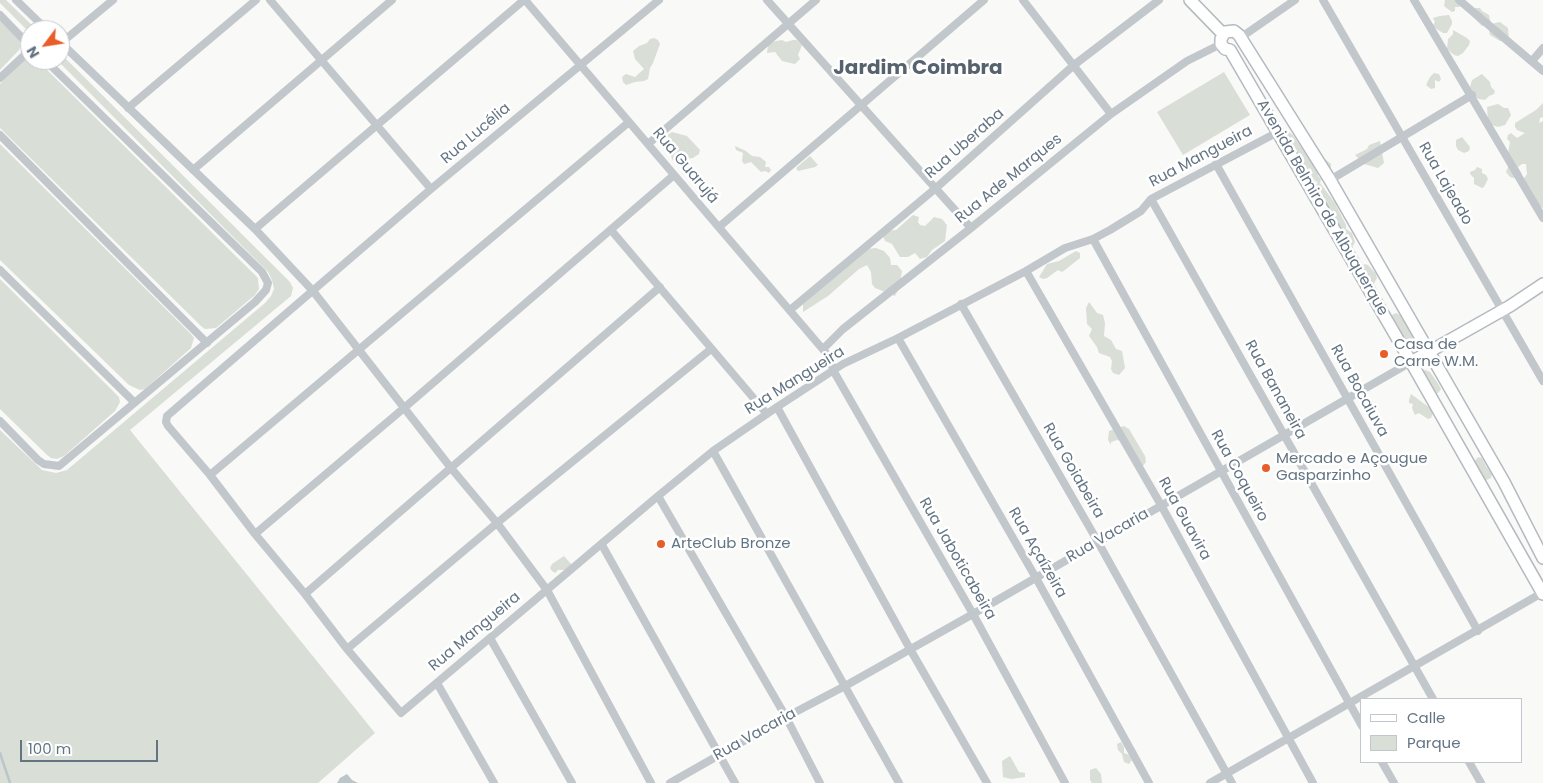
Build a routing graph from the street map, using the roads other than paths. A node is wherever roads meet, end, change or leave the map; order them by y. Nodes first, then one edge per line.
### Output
1 (16, 0) edge
2 (113, 0) edge
3 (256, 0) edge
4 (270, 0) edge
5 (392, 0) edge
6 (525, 0) edge
7 (659, 0) edge
8 (768, 0) edge
9 (816, 0) edge
10 (984, 0) edge
11 (1023, 0) edge
12 (1159, 0) edge
13 (1190, 0) edge
14 (1295, 0) edge
15 (1323, 0) edge
16 (1414, 0) edge
17 (1459, 0) edge
18 (0, 15) edge
19 (37, 20) edge
20 (788, 22) junction
21 (20, 36) edge
22 (70, 36) edge
23 (1240, 38) junction
24 (1225, 43) junction
25 (1543, 48) edge
26 (70, 52) edge
27 (20, 59) edge
28 (321, 60) junction
29 (1532, 62) junction
30 (581, 65) junction
31 (1074, 65) junction
32 (55, 70) edge
33 (1543, 71) edge
34 (0, 78) edge
35 (1472, 95) junction
36 (862, 105) junction
37 (128, 108) junction
38 (1111, 114) junction
39 (629, 122) junction
40 (377, 125) junction
41 (1278, 132) junction
42 (0, 135) edge
43 (1402, 137) junction
44 (648, 144) junction
45 (1216, 164) junction
46 (194, 170) junction
47 (674, 175) junction
48 (1330, 180) junction
49 (936, 188) junction
50 (431, 189) junction
51 (1151, 199) junction
52 (1543, 218) edge
53 (719, 228) junction
54 (971, 228) junction
55 (254, 229) junction
56 (610, 230) junction
57 (1093, 239) junction
58 (0, 270) edge
59 (1026, 271) junction
60 (1543, 284) edge
61 (660, 287) junction
62 (313, 291) junction
63 (961, 304) junction
64 (790, 310) junction
65 (1502, 310) junction
66 (898, 338) junction
67 (206, 343) junction
68 (359, 349) junction
69 (711, 349) junction
70 (823, 349) junction
71 (1429, 352) junction
72 (1411, 362) junction
73 (833, 370) junction
74 (1543, 381) edge
75 (1347, 399) junction
76 (134, 402) junction
77 (777, 407) junction
78 (404, 408) junction
79 (767, 414) junction
80 (0, 421) edge
81 (1284, 435) junction
82 (714, 451) junction
83 (451, 468) junction
84 (1221, 471) junction
85 (210, 475) junction
86 (658, 496) junction
87 (1161, 505) junction
88 (497, 523) junction
89 (255, 534) junction
90 (1098, 542) junction
91 (602, 545) junction
92 (1543, 558) edge
93 (1036, 578) junction
94 (547, 590) junction
95 (1542, 590) edge
96 (305, 594) junction
97 (973, 614) junction
98 (1478, 631) junction
99 (490, 638) junction
100 (347, 649) junction
101 (910, 649) junction
102 (1415, 667) junction
103 (437, 683) junction
104 (845, 686) junction
105 (1432, 698) edge
106 (1349, 704) junction
107 (786, 717) junction
108 (1360, 723) edge
109 (1288, 739) junction
110 (719, 755) junction
111 (1383, 763) edge
112 (1470, 763) edge
113 (1226, 774) junction
114 (494, 783) edge
115 (572, 783) edge
116 (651, 783) edge
117 (670, 783) edge
118 (735, 783) edge
119 (820, 783) edge
120 (899, 783) edge
121 (987, 783) edge
122 (1065, 783) edge
123 (1149, 783) edge
124 (1210, 783) edge
125 (1232, 783) edge
126 (1314, 783) edge
127 (1394, 783) edge
128 (1481, 783) edge

1 - 19 street
2 - 22 street
3 - 37 street
4 - 28 street
5 - 28 street
6 - 30 street, Rua Guarujá
6 - 40 street
7 - 30 street, Rua Lucélia
8 - 20 street
9 - 20 street
10 - 36 street
11 - 31 street
12 - 31 street, Rua Uberaba
13 - 24 main road, Avenida Belmiro de Albuquerque
14 - 23 street
15 - 43 street, Rua Lajeado
16 - 35 street
17 - 29 street
18 - 21 street
20 - 36 street
20 - 44 street
23 - 24 main road
23 - 24 main road
23 - 48 main road, Avenida Belmiro de Albuquerque
24 - 38 street, Rua Ade Marques
24 - 41 main road, Avenida Belmiro de Albuquerque
25 - 29 street
26 - 37 street
27 - 34 street
28 - 40 street
28 - 46 street
29 - 33 street
30 - 39 street, Rua Guarujá
30 - 50 street, Rua Lucélia
31 - 38 street
31 - 49 street, Rua Uberaba
32 - 67 street
35 - 43 street
35 - 52 street
36 - 49 street
36 - 53 street
37 - 46 street
38 - 54 street, Rua Ade Marques
39 - 44 street, Rua Guarujá
39 - 68 street
40 - 50 street
40 - 55 street
41 - 45 street, Rua Mangueira
41 - 72 main road, Avenida Belmiro de Albuquerque
42 - 67 street
43 - 48 street
43 - 65 street, Rua Lajeado
44 - 47 street, Rua Guarujá
45 - 51 street, Rua Mangueira
45 - 75 street, Rua Bocaiuva
46 - 55 street
47 - 53 street, Rua Guarujá
47 - 56 street
48 - 71 main road, Avenida Belmiro de Albuquerque
49 - 54 street
49 - 64 street, Rua Uberaba
50 - 62 street, Rua Lucélia
51 - 57 street, Rua Mangueira
51 - 81 street, Rua Bananeira
53 - 64 street, Rua Guarujá
54 - 70 street, Rua Ade Marques
55 - 62 street
56 - 61 street
56 - 78 street
57 - 59 street, Rua Mangueira
57 - 84 street, Rua Coqueiro
58 - 76 street
59 - 63 street, Rua Mangueira
59 - 87 street, Rua Guavira
60 - 65 main road, Rua Vacaria
61 - 69 street
61 - 83 street
62 - 68 street
62 - 85 street, Rua Lucélia
63 - 66 street, Rua Mangueira
63 - 90 street, Rua Goiabeira
64 - 70 street, Rua Guarujá
65 - 71 main road, Rua Vacaria
65 - 74 street, Rua Lajeado
66 - 73 street, Rua Mangueira
66 - 93 street, Rua Açaízeira
67 - 76 street
68 - 78 street
68 - 85 street
69 - 79 street
69 - 88 street
70 - 73 street, Rua Jaboticabeira
71 - 72 main road, Rua Vacaria
71 - 92 main road, Avenida Belmiro de Albuquerque
72 - 75 street, Rua Vacaria
72 - 95 main road, Avenida Belmiro de Albuquerque
73 - 77 street, Rua Mangueira
73 - 97 street, Rua Jaboticabeira
75 - 81 street, Rua Vacaria
75 - 98 street, Rua Bocaiuva
76 - 80 street
77 - 79 street, Rua Mangueira
77 - 101 street
78 - 83 street
78 - 89 street
79 - 82 street, Rua Mangueira
81 - 84 street, Rua Vacaria
81 - 102 street, Rua Bananeira
82 - 86 street, Rua Mangueira
82 - 104 street
83 - 88 street
83 - 96 street
84 - 87 street, Rua Vacaria
84 - 106 street, Rua Coqueiro
85 - 89 street
86 - 91 street, Rua Mangueira
86 - 107 street
87 - 90 street, Rua Vacaria
87 - 109 street, Rua Guavira
88 - 94 street
88 - 100 street
89 - 96 street
90 - 93 street, Rua Vacaria
90 - 113 street, Rua Goiabeira
91 - 94 street, Rua Mangueira
91 - 110 street
93 - 97 street, Rua Vacaria
93 - 123 street, Rua Açaízeira
94 - 99 street, Rua Mangueira
94 - 116 street
95 - 98 street
96 - 100 street
97 - 101 street, Rua Vacaria
97 - 122 street, Rua Jaboticabeira
98 - 102 street
99 - 103 street, Rua Mangueira
99 - 115 street
100 - 103 street, Rua Mangueira
101 - 104 street, Rua Vacaria
101 - 121 street
102 - 105 street, Rua Bananeira
102 - 106 street
103 - 114 street
104 - 107 street, Rua Vacaria
104 - 120 street
106 - 108 street, Rua Coqueiro
106 - 109 street
107 - 110 street, Rua Vacaria
107 - 119 street
109 - 113 street
109 - 126 street, Rua Guavira
110 - 117 street, Rua Vacaria
110 - 118 street
111 - 127 street
112 - 128 street
113 - 124 street
113 - 125 street, Rua Goiabeira

